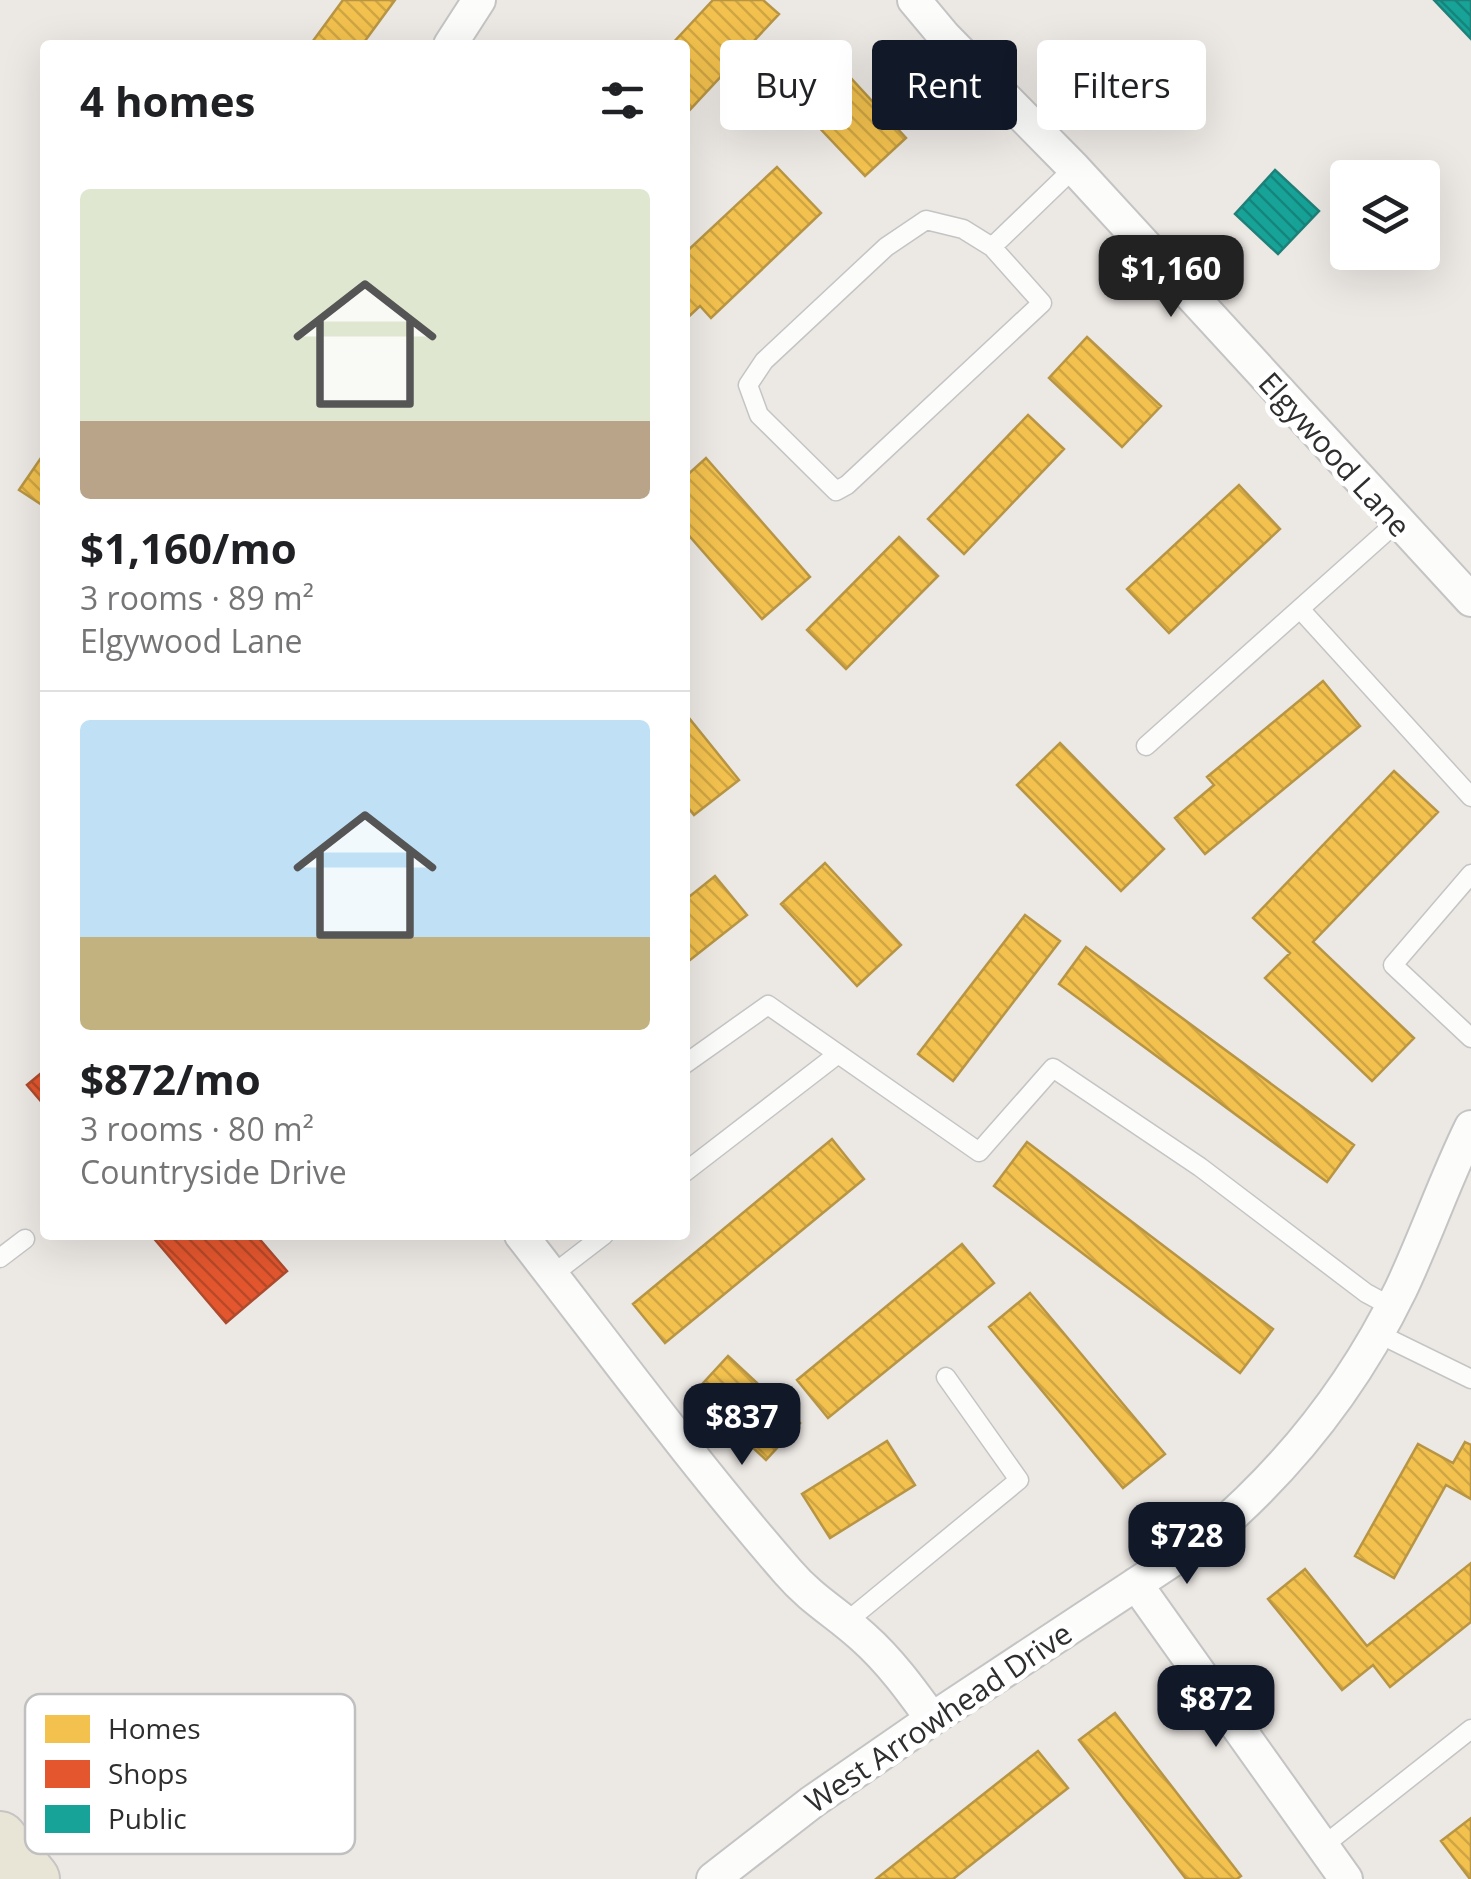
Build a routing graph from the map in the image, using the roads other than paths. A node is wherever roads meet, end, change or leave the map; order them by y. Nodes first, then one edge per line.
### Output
1 (479, 0) edge
2 (914, 0) edge
3 (453, 40) edge
4 (1074, 168) junction
5 (992, 247) junction
6 (1397, 522) junction
7 (1471, 600) edge
8 (1300, 608) junction
9 (1146, 746) dead end
10 (1471, 797) edge
11 (1471, 874) edge
12 (1471, 1038) edge
13 (838, 1054) junction
14 (690, 1060) edge
15 (1471, 1128) edge
16 (690, 1168) edge
17 (25, 1239) dead end
18 (525, 1240) edge
19 (598, 1240) edge
20 (0, 1258) edge
21 (552, 1275) junction
22 (1384, 1320) junction
23 (946, 1377) dead end
24 (1471, 1378) edge
25 (1136, 1584) junction
26 (845, 1623) junction
27 (932, 1719) junction
28 (1471, 1729) edge
29 (0, 1838) edge
30 (1323, 1846) junction
31 (33, 1879) edge
32 (713, 1879) edge
33 (1346, 1879) edge

1 - 3 street
2 - 4 street, Elgywood Lane
4 - 5 lane
4 - 6 street, Elgywood Lane
5 - 5 lane
6 - 7 street, Elgywood Lane
6 - 8 lane
8 - 9 lane
8 - 10 lane
11 - 12 lane
13 - 14 lane
13 - 16 lane
13 - 22 lane
15 - 22 street, West Arrowhead Drive
17 - 20 lane
18 - 21 street
19 - 21 lane
21 - 26 street
22 - 24 lane
22 - 25 street, West Arrowhead Drive
23 - 26 lane
25 - 27 street, West Arrowhead Drive
25 - 30 street
26 - 27 street
27 - 32 street, West Arrowhead Drive
28 - 30 lane
29 - 31 main road
30 - 33 street

